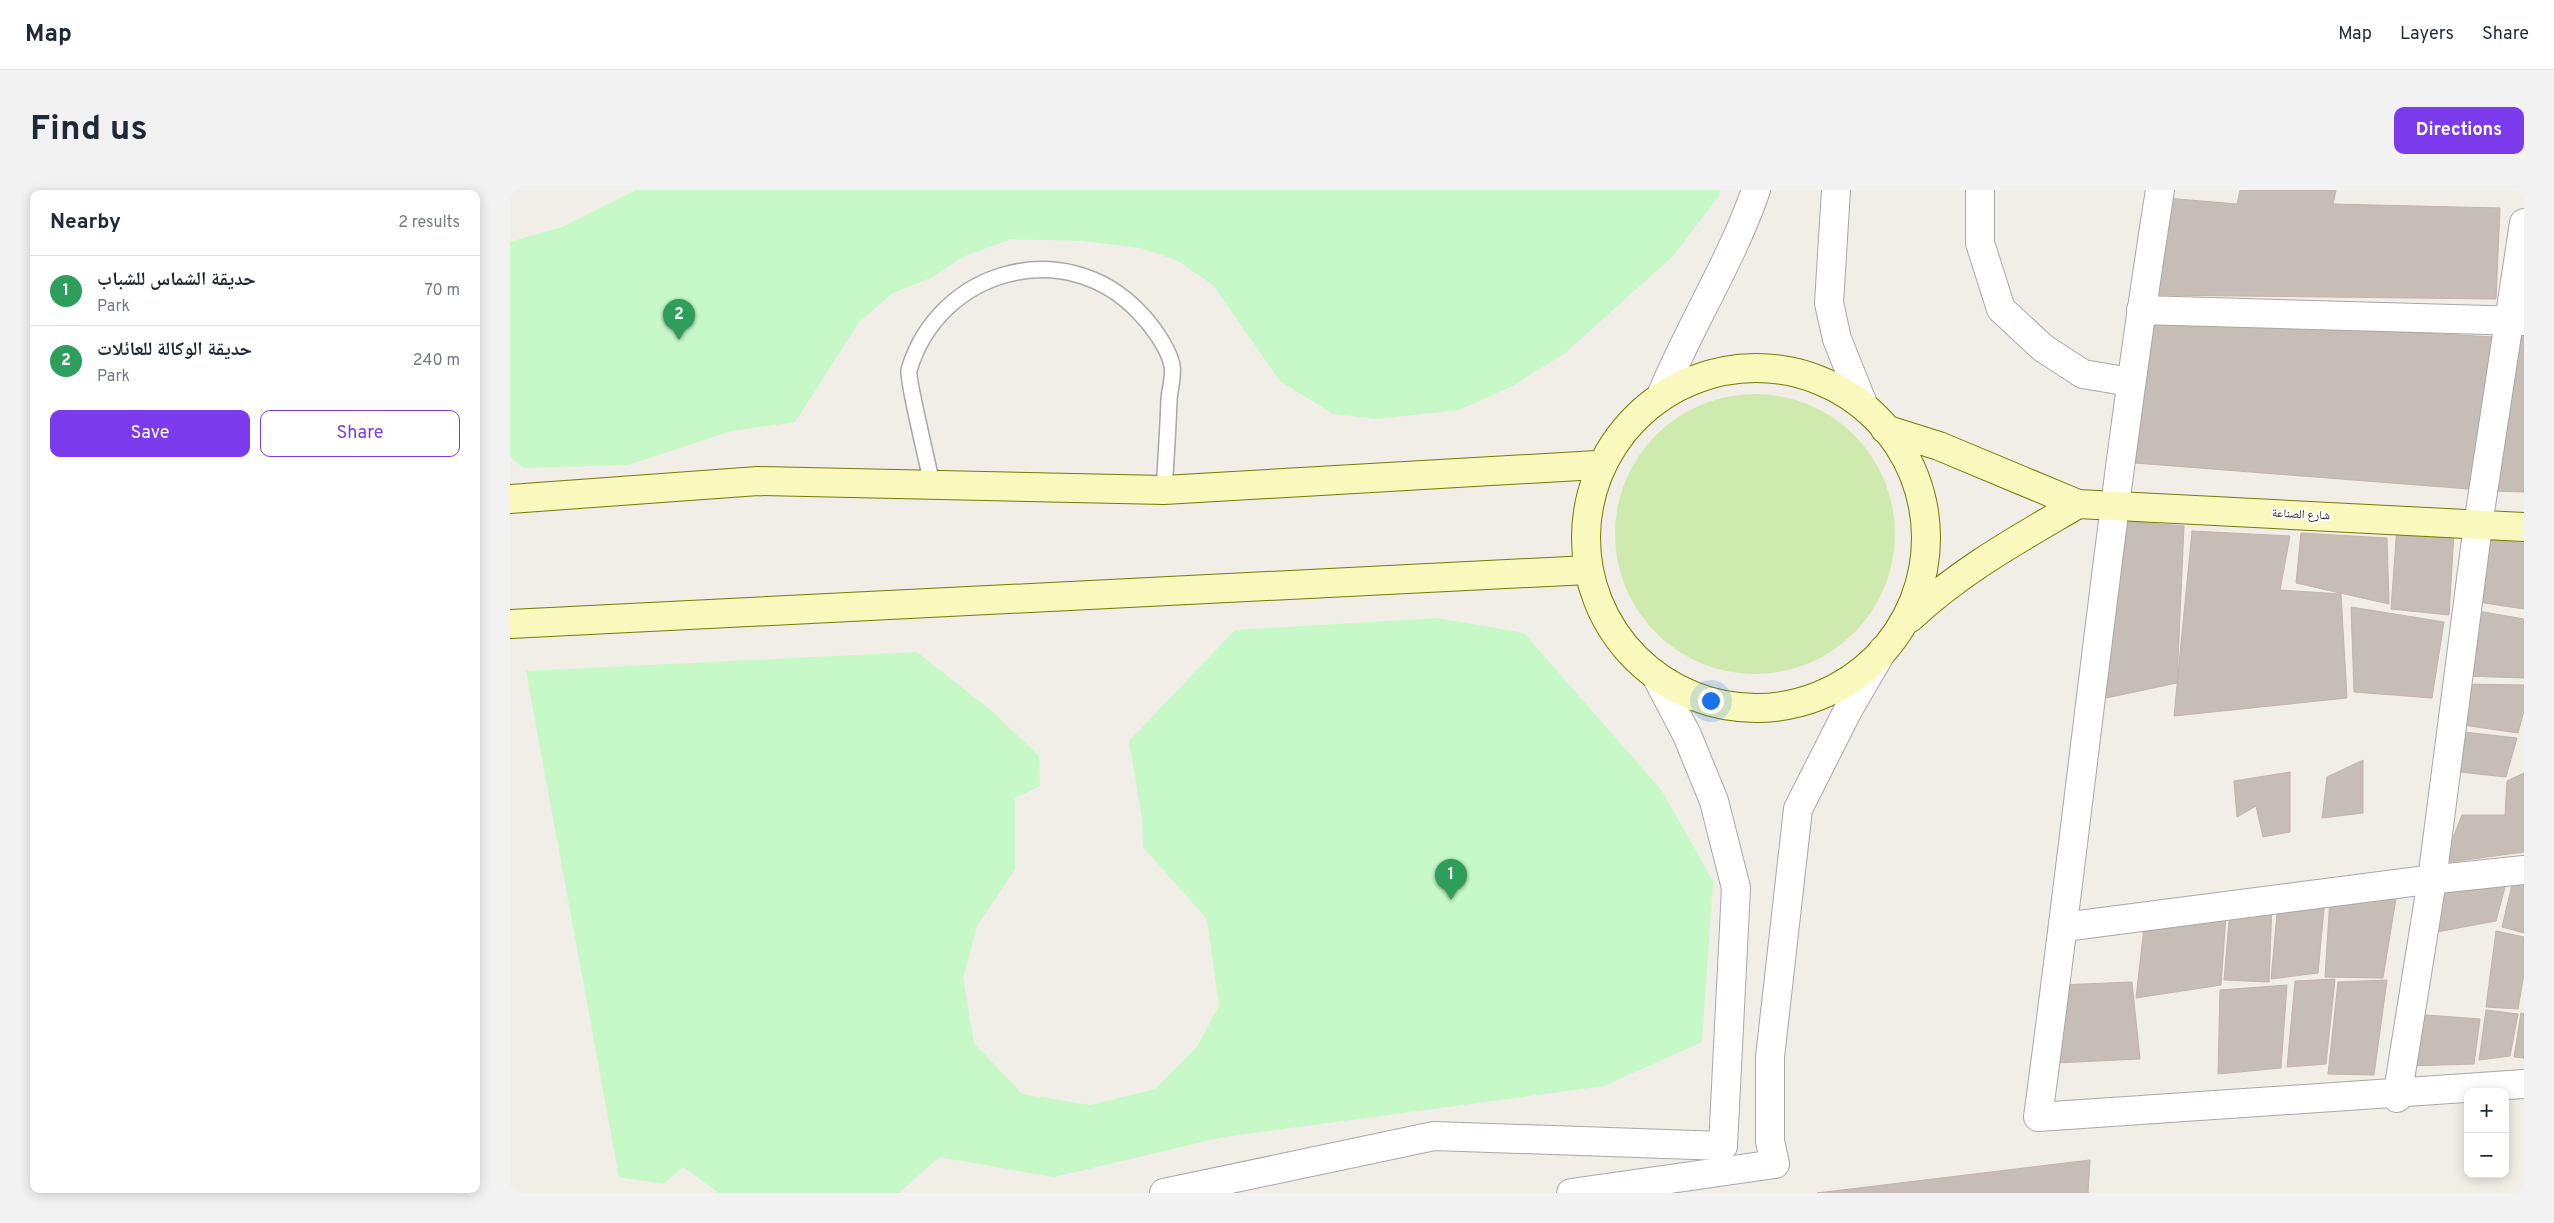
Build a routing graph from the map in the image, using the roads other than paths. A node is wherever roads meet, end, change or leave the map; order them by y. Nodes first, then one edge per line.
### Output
1 (1756, 190) edge
2 (1836, 190) edge
3 (1980, 190) edge
4 (2160, 190) edge
5 (2524, 222) edge
6 (2141, 310) junction
7 (2517, 321) edge
8 (2130, 382) junction
9 (1660, 398) junction
10 (1863, 404) junction
11 (1885, 429) junction
12 (1597, 465) junction
13 (932, 485) junction
14 (1164, 490) junction
15 (510, 500) edge
16 (2078, 504) junction
17 (2115, 505) junction
18 (2478, 525) junction
19 (2524, 527) edge
20 (1588, 570) junction
21 (510, 624) edge
22 (1901, 626) junction
23 (1883, 650) junction
24 (1656, 676) junction
25 (2524, 870) edge
26 (2432, 880) junction
27 (2064, 927) junction
28 (2524, 1084) edge
29 (2397, 1096) junction
30 (1164, 1193) edge
31 (1571, 1193) edge

1 - 9 street
2 - 10 street
3 - 8 street
4 - 6 street
5 - 7 street
6 - 7 street
6 - 8 street
7 - 18 street
8 - 17 street
9 - 10 street
9 - 12 street
10 - 11 street
11 - 16 street
11 - 22 street
12 - 14 street
12 - 20 street
13 - 14 street
13 - 14 lane
13 - 15 street
16 - 17 street, شارع الصناعة
16 - 22 street
17 - 18 street, شارع الصناعة
17 - 27 street
18 - 19 street, شارع الصناعة
18 - 26 street
20 - 21 street
20 - 24 street
22 - 23 street
23 - 24 street
23 - 31 street
24 - 30 street
25 - 26 street
26 - 27 street
26 - 29 street
27 - 29 street
28 - 29 street

